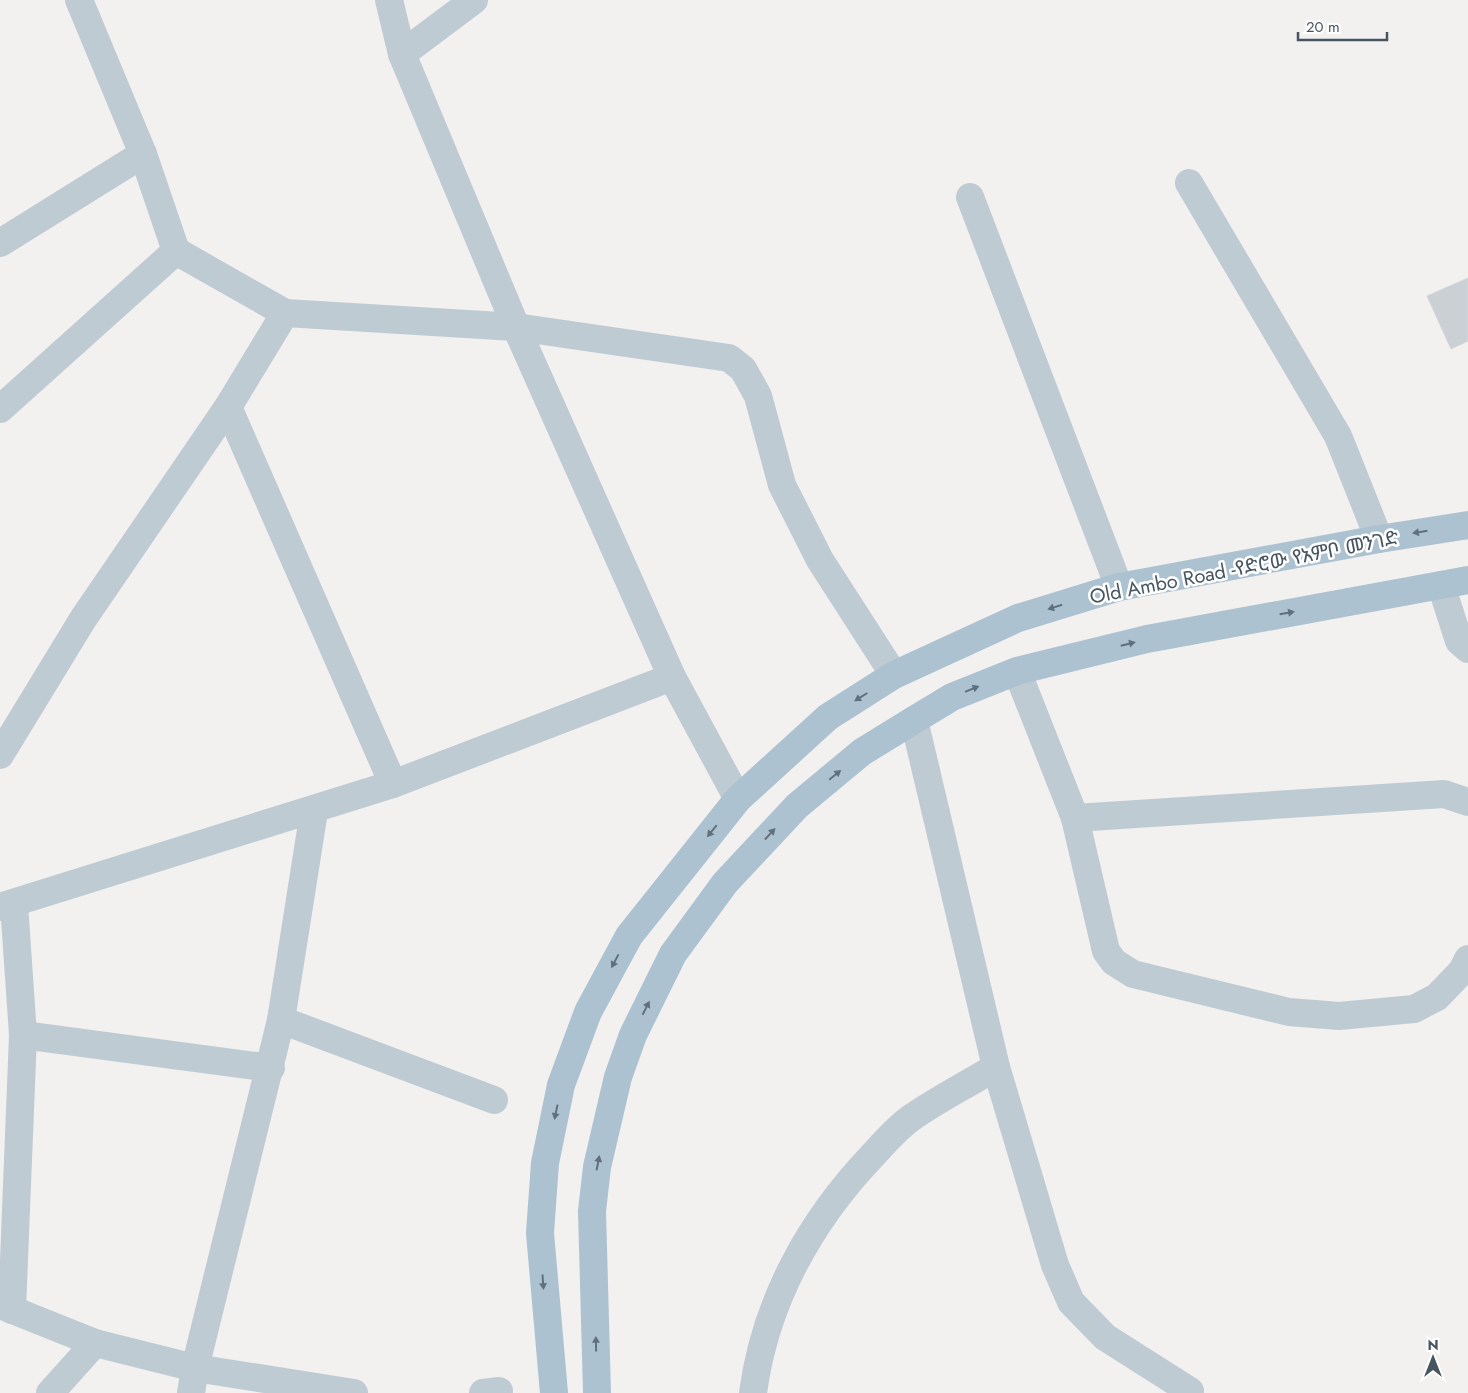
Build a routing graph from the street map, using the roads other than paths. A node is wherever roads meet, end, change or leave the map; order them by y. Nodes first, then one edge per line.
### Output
1 (79, 0) edge
2 (389, 0) edge
3 (474, 0) edge
4 (402, 54) junction
5 (143, 154) junction
6 (1189, 183) dead end
7 (970, 197) dead end
8 (0, 243) edge
9 (176, 251) junction
10 (285, 313) junction
11 (516, 327) junction
12 (228, 407) junction
13 (0, 409) edge
14 (1468, 525) edge
15 (1379, 539) junction
16 (1468, 580) edge
17 (1441, 585) junction
18 (1119, 587) junction
19 (1468, 649) edge
20 (1017, 671) junction
21 (894, 675) junction
22 (672, 677) junction
23 (914, 720) junction
24 (0, 755) edge
25 (393, 784) junction
26 (738, 799) junction
27 (1468, 802) edge
28 (314, 810) junction
29 (1075, 818) junction
30 (7, 906) edge
31 (1468, 959) edge
32 (281, 1020) junction
33 (23, 1035) junction
34 (996, 1067) junction
35 (271, 1068) junction
36 (494, 1100) dead end
37 (6, 1308) edge
38 (95, 1343) junction
39 (193, 1380) edge
40 (1190, 1391) dead end
41 (50, 1393) edge
42 (354, 1393) edge
43 (554, 1393) edge
44 (597, 1393) edge
45 (753, 1393) edge

1 - 5 street
2 - 4 street
3 - 4 street
4 - 11 street
5 - 8 street
5 - 9 street
6 - 15 street
7 - 18 street
9 - 10 street
9 - 13 street
10 - 11 street
10 - 12 street
11 - 21 street
11 - 22 street
12 - 24 street
12 - 25 street
14 -> 15 main road, Old Ambo Road -የድሮው የአምቦ መንገድ
15 - 18 main road, Old Ambo Road -የድሮው የአምቦ መንገድ
16 - 17 main road
17 - 19 street
20 -> 17 main road
18 -> 21 main road, Old Ambo Road -የድሮው የአምቦ መንገድ
23 -> 20 main road
20 - 29 street
21 -> 26 main road, Old Ambo Road -የድሮው የአምቦ መንገድ
22 - 25 street
22 - 26 street
23 - 34 street
44 -> 23 main road
25 - 28 street
26 -> 43 main road, Old Ambo Road -የድሮው የአምቦ መንገድ
27 - 29 street
28 - 30 street
28 - 32 street
29 - 31 street
30 - 33 street
32 - 35 street
32 - 36 street
33 - 35 street
33 - 37 street
34 - 40 street
34 - 45 street
35 - 39 street
37 - 38 street
38 - 39 street
38 - 41 street
39 - 42 street

